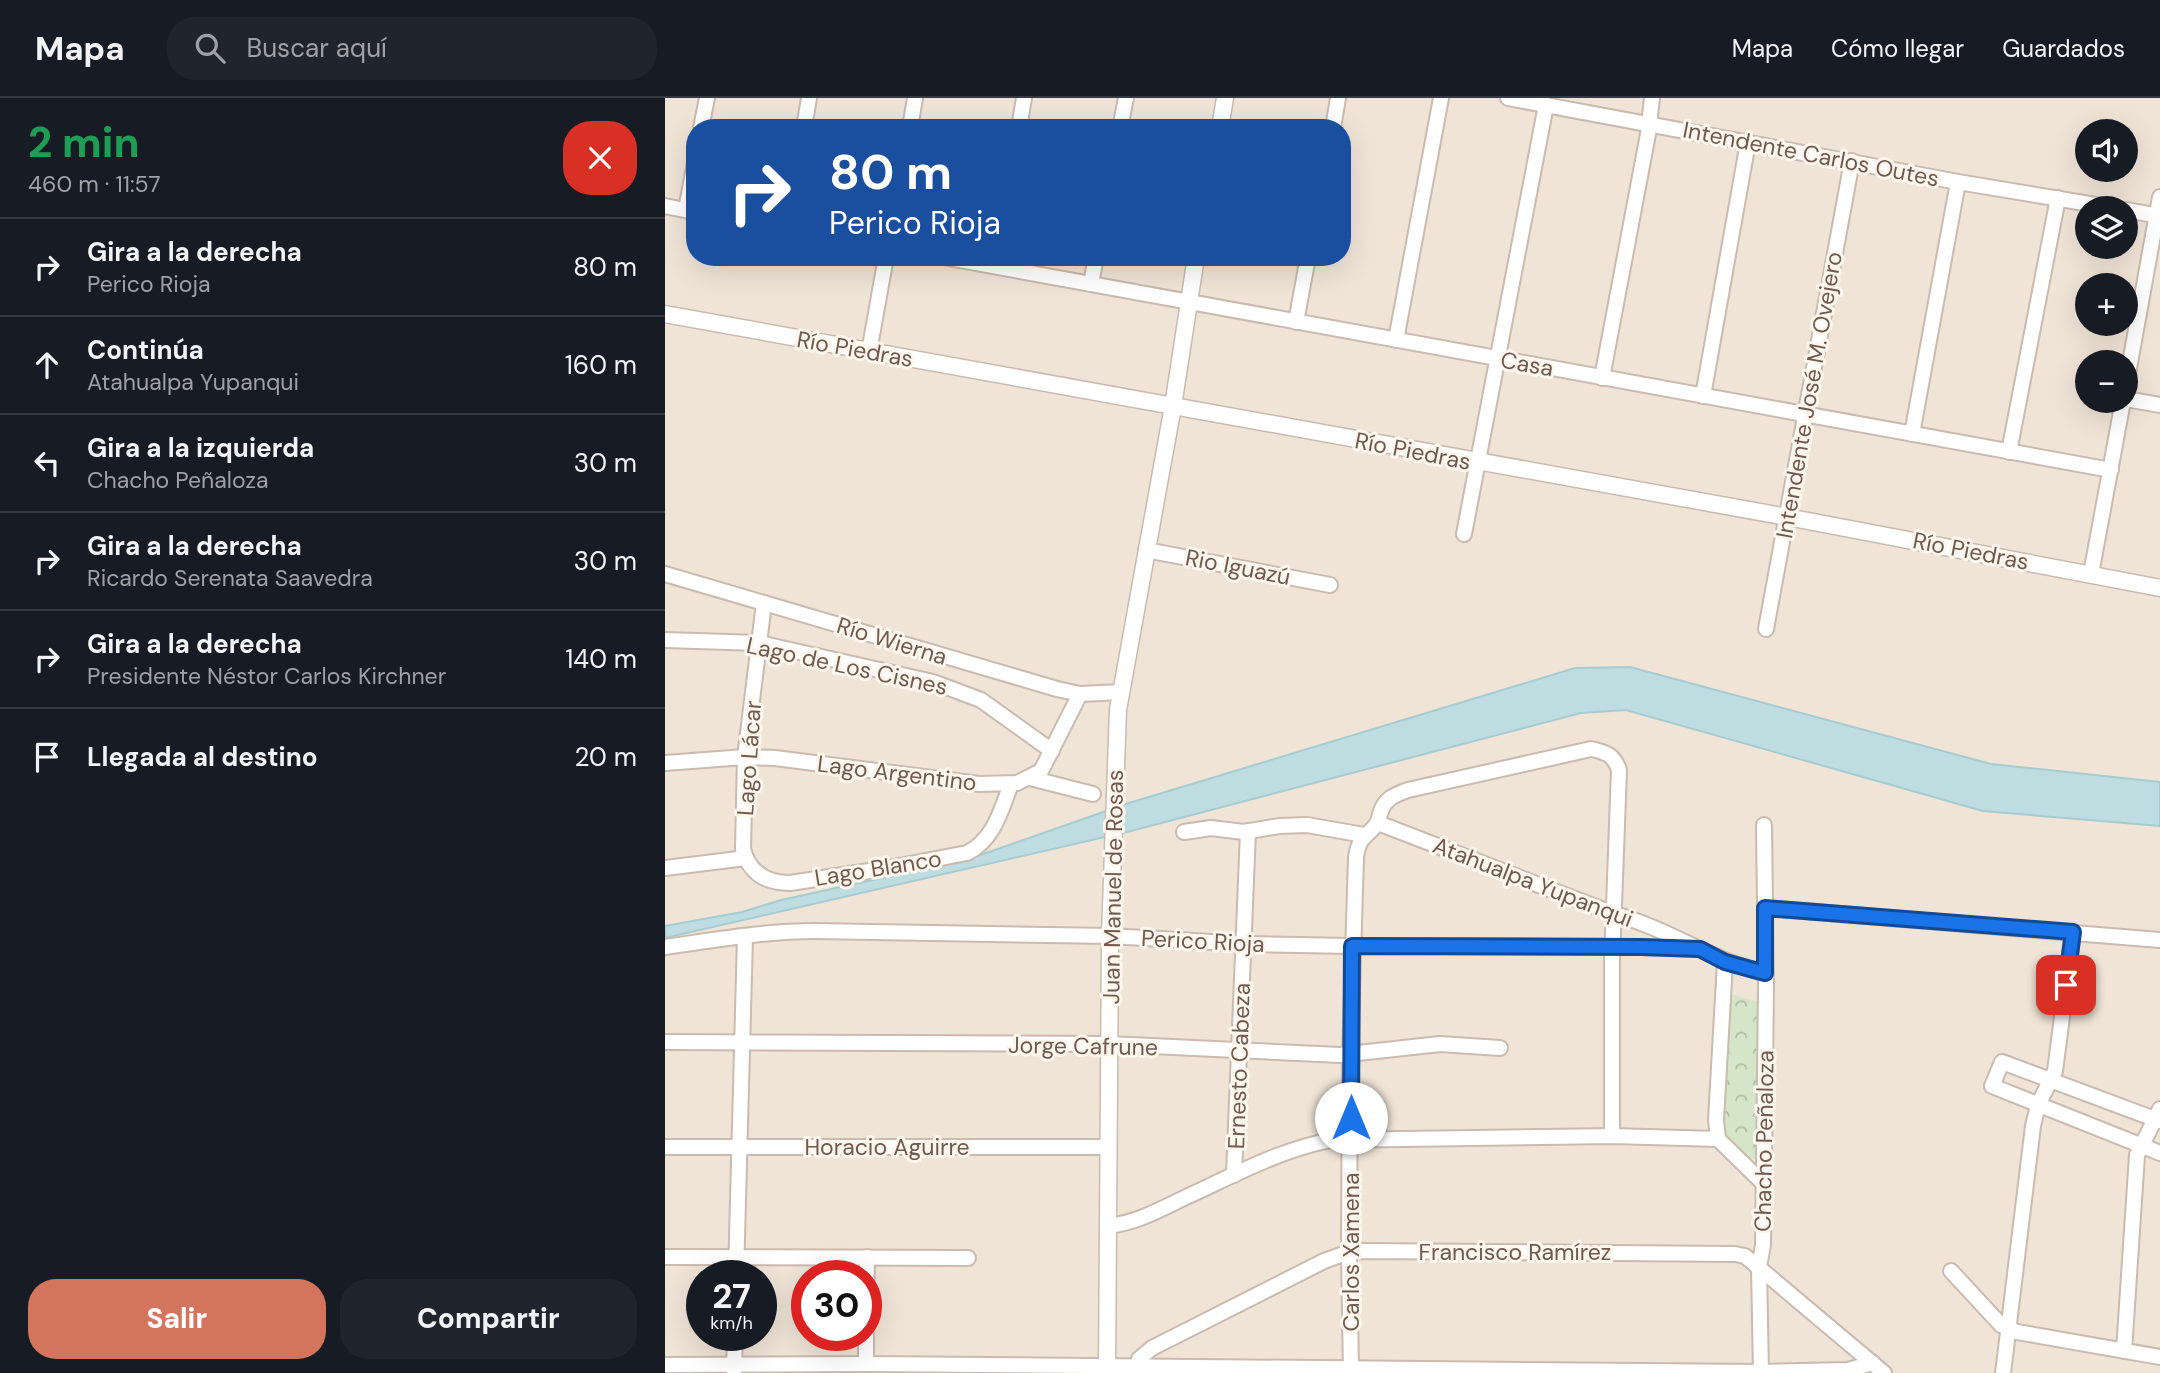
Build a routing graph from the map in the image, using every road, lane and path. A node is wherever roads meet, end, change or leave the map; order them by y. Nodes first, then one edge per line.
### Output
1 (707, 98) edge
2 (809, 98) edge
3 (915, 98) edge
4 (1024, 98) edge
5 (1126, 98) edge
6 (1225, 98) edge
7 (1338, 98) edge
8 (1441, 98) edge
9 (1507, 98) edge
10 (1652, 98) edge
11 (1546, 105) junction
12 (703, 119) edge
13 (805, 119) edge
14 (912, 119) edge
15 (1020, 119) edge
16 (1122, 119) edge
17 (1222, 119) edge
18 (1334, 119) edge
19 (1649, 123) junction
20 (1748, 142) junction
21 (1852, 161) junction
22 (1958, 182) junction
23 (2160, 197) edge
24 (2058, 198) junction
25 (2075, 201) edge
26 (665, 206) edge
27 (686, 210) edge
28 (2138, 213) edge
29 (2158, 216) edge
30 (884, 266) edge
31 (1012, 266) edge
32 (1094, 266) edge
33 (1194, 266) edge
34 (1306, 266) edge
35 (1091, 284) junction
36 (1188, 302) junction
37 (665, 314) edge
38 (1296, 322) junction
39 (1396, 340) junction
40 (2133, 350) edge
41 (869, 352) junction
42 (1497, 359) junction
43 (1602, 377) junction
44 (1703, 396) junction
45 (2138, 402) edge
46 (2160, 405) edge
47 (1173, 406) junction
48 (2122, 413) edge
49 (1806, 416) junction
50 (1912, 434) junction
51 (2009, 452) junction
52 (1478, 463) junction
53 (2111, 470) junction
54 (1787, 517) junction
55 (1464, 534) dead end
56 (1146, 550) junction
57 (665, 574) edge
58 (2091, 574) junction
59 (1330, 585) dead end
60 (2160, 588) edge
61 (764, 603) junction
62 (1766, 629) dead end
63 (665, 640) edge
64 (759, 643) junction
65 (1121, 692) junction
66 (1080, 694) junction
67 (1052, 751) junction
68 (745, 757) junction
69 (665, 763) edge
70 (1030, 778) junction
71 (1011, 784) junction
72 (1093, 794) dead end
73 (1378, 823) junction
74 (1764, 825) dead end
75 (1248, 831) junction
76 (1184, 832) dead end
77 (1364, 835) junction
78 (746, 859) junction
79 (665, 868) edge
80 (1765, 908) junction
81 (1614, 914) junction
82 (2073, 932) junction
83 (745, 936) junction
84 (1110, 936) junction
85 (2160, 940) edge
86 (1244, 944) junction
87 (1352, 946) junction
88 (665, 947) edge
89 (1612, 948) junction
90 (1700, 949) junction
91 (1725, 962) junction
92 (1765, 973) junction
93 (665, 1042) edge
94 (743, 1044) junction
95 (1109, 1044) junction
96 (1500, 1048) dead end
97 (1241, 1051) junction
98 (1350, 1054) junction
99 (2051, 1081) junction
100 (2038, 1105) junction
101 (2159, 1117) edge
102 (1612, 1136) junction
103 (1351, 1139) junction
104 (1718, 1139) junction
105 (2141, 1146) junction
106 (665, 1147) edge
107 (739, 1147) junction
108 (1109, 1147) junction
109 (2160, 1153) edge
110 (1234, 1175) junction
111 (1763, 1183) junction
112 (1108, 1226) junction
113 (1349, 1252) junction
114 (665, 1257) edge
115 (867, 1257) junction
116 (736, 1258) junction
117 (968, 1258) dead end
118 (867, 1260) edge
119 (1759, 1267) junction
120 (1951, 1271) dead end
121 (2007, 1328) junction
122 (735, 1351) edge
123 (866, 1351) edge
124 (2124, 1351) junction
125 (2160, 1357) edge
126 (866, 1364) junction
127 (665, 1365) edge
128 (1137, 1368) junction
129 (1878, 1368) edge
130 (734, 1369) edge
131 (1107, 1370) edge
132 (1351, 1371) edge
133 (1761, 1372) edge
134 (2003, 1373) edge

1 - 12 street
2 - 13 street
3 - 14 street
4 - 15 street
5 - 16 street
6 - 17 street
7 - 18 street
8 - 39 street
9 - 11 street, Intendente Carlos Outes
10 - 19 street
11 - 19 street, Intendente Carlos Outes
11 - 42 street
19 - 20 street, Intendente Carlos Outes
19 - 43 street
20 - 21 street, Intendente Carlos Outes
20 - 44 street
21 - 22 street, Intendente Carlos Outes
21 - 49 street, Intendente José M. Ovejero
22 - 24 street, Intendente Carlos Outes
22 - 50 street
23 - 29 street
24 - 25 street, Intendente Carlos Outes
24 - 51 street
26 - 27 street
28 - 29 street
29 - 40 street
30 - 41 street
31 - 35 street, Casa
32 - 35 street
33 - 36 street, Juan Manuel de Rosas
34 - 38 street
35 - 36 street, Casa
36 - 38 street, Casa
36 - 47 street, Juan Manuel de Rosas
37 - 41 street, Río Piedras
38 - 39 street, Casa
39 - 42 street, Casa
41 - 47 street, Río Piedras
42 - 43 street, Casa
42 - 52 street
43 - 44 street, Casa
44 - 49 street, Casa
45 - 46 street
47 - 52 street, Río Piedras
47 - 56 street, Juan Manuel de Rosas
48 - 53 street
49 - 50 street, Casa
49 - 54 street, Intendente José M. Ovejero
50 - 51 street, Casa
51 - 53 street, Casa
52 - 54 street, Río Piedras
52 - 55 street
53 - 58 street
54 - 58 street, Río Piedras
54 - 62 street, Intendente José M. Ovejero
56 - 59 street, Rio Iguazú
56 - 65 street, Juan Manuel de Rosas
57 - 61 street, Río Wierna
58 - 60 street, Río Piedras
61 - 64 street, Lago Lácar
61 - 66 street, Río Wierna
63 - 64 street, Lago de Los Cisnes
64 - 67 street, Lago de Los Cisnes
64 - 68 street, Lago Lácar
65 - 66 street, Río Wierna
65 - 84 street, Juan Manuel de Rosas
66 - 67 street
67 - 70 street
68 - 69 street, Lago Argentino
68 - 71 street, Lago Argentino
68 - 78 street, Lago Lácar
70 - 71 street, Lago Argentino
70 - 72 street
71 - 78 street, Lago Blanco
73 - 77 street
73 - 81 street, Atahualpa Yupanqui
73 - 81 street
74 - 80 street, Chacho Peñaloza
75 - 76 street
75 - 77 street
75 - 86 street, Ernesto Cabeza
77 - 87 street, Carlos Xamena
78 - 79 street
80 - 82 street
80 - 92 street, Chacho Peñaloza
81 - 89 street
81 - 90 street, Atahualpa Yupanqui
82 - 85 street
82 - 99 street
83 - 84 street, Perico Rioja
83 - 88 street, Perico Rioja
83 - 94 street
84 - 86 street, Perico Rioja
84 - 95 street, Juan Manuel de Rosas
86 - 87 street, Perico Rioja
86 - 97 street, Ernesto Cabeza
87 - 89 street, Perico Rioja
87 - 98 street, Carlos Xamena
89 - 90 street, Perico Rioja
89 - 102 street
90 - 91 street, Atahualpa Yupanqui
91 - 92 street, Atahualpa Yupanqui
91 - 104 street
92 - 111 street, Chacho Peñaloza
93 - 94 street, Jorge Cafrune
94 - 95 street, Jorge Cafrune
94 - 107 street
95 - 97 street, Jorge Cafrune
95 - 108 street, Juan Manuel de Rosas
96 - 98 street, Jorge Cafrune
97 - 98 street, Jorge Cafrune
97 - 110 street, Ernesto Cabeza
98 - 103 street, Carlos Xamena
99 - 100 street
99 - 100 street
99 - 101 street
100 - 105 street
100 - 121 street
101 - 105 street
102 - 103 street
102 - 104 street
103 - 110 street
103 - 113 street, Carlos Xamena
104 - 111 street
105 - 109 street
105 - 124 street
106 - 107 street, Horacio Aguirre
107 - 108 street, Horacio Aguirre
107 - 116 street
108 - 112 street, Juan Manuel de Rosas
110 - 112 street
111 - 119 street, Chacho Peñaloza
112 - 131 street, Juan Manuel de Rosas
113 - 119 street, Francisco Ramírez
113 - 128 street, Francisco Ramírez
113 - 132 street, Carlos Xamena
114 - 116 street
115 - 116 street
115 - 117 street
115 - 118 street
119 - 129 street, Francisco Ramírez
119 - 133 street, Chacho Peñaloza
120 - 121 street
121 - 124 street
121 - 134 street
122 - 130 street
123 - 126 street
124 - 125 street
126 - 130 street
126 - 131 street
127 - 130 street
128 - 131 street
128 - 132 street
129 - 133 street
132 - 133 street

